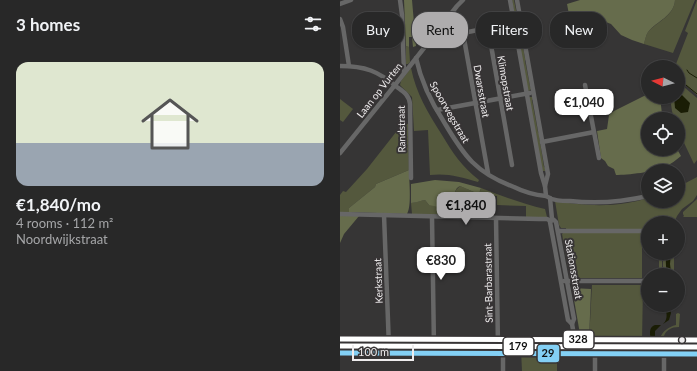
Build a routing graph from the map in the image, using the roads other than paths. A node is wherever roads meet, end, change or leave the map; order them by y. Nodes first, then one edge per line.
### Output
1 (351, 0) edge
2 (400, 0) edge
3 (463, 0) edge
4 (510, 0) edge
5 (517, 0) edge
6 (340, 4) edge
7 (452, 12) edge
8 (340, 19) edge
9 (468, 32) edge
10 (424, 48) edge
11 (466, 48) edge
12 (416, 58) junction
13 (340, 66) edge
14 (348, 66) junction
15 (404, 73) junction
16 (395, 85) junction
17 (585, 85) dead end
18 (534, 93) junction
19 (527, 94) junction
20 (500, 99) junction
21 (475, 103) junction
22 (437, 110) junction
23 (594, 132) junction
24 (542, 142) junction
25 (340, 153) edge
26 (599, 158) dead end
27 (512, 165) dead end
28 (488, 173) dead end
29 (411, 178) dead end
30 (545, 186) junction
31 (548, 197) junction
32 (641, 198) edge
33 (340, 214) edge
34 (384, 215) junction
35 (432, 217) junction
36 (496, 218) junction
37 (552, 220) junction
38 (558, 231) junction
39 (641, 231) edge
40 (561, 281) junction
41 (566, 281) junction
42 (641, 281) edge
43 (572, 324) junction
44 (340, 346) edge
45 (576, 346) junction
46 (595, 346) junction
47 (389, 347) junction
48 (434, 347) junction
49 (501, 347) junction
50 (664, 347) junction
51 (697, 347) edge
52 (503, 371) edge
53 (596, 371) edge
54 (664, 371) edge

1 - 6 street
2 - 15 street
3 - 7 street, Laan op Vurten
4 - 19 street, Stationsstraat
5 - 18 street, Stationsstraat
8 - 14 street
9 - 20 street, Klimopstraat
10 - 12 street, Laan op Vurten
11 - 21 street, Dwarsstraat
12 - 15 street, Laan op Vurten
12 - 22 street, Spoorwegstraat
13 - 14 street, Randstraat
14 - 16 street, Randstraat
15 - 16 street, Laan op Vurten
16 - 25 street, Laan op Vurten
16 - 29 street, Randstraat
17 - 23 street
18 - 19 street
18 - 24 street, Stationsstraat
19 - 20 street
19 - 30 street, Stationsstraat
20 - 21 street
20 - 27 street, Klimopstraat
21 - 22 street
21 - 28 street, Dwarsstraat
22 - 31 street, Spoorwegstraat
23 - 24 street
23 - 26 street
24 - 30 street, Stationsstraat
30 - 31 street, Stationsstraat
31 - 32 street, Spoorwegstraat
31 - 37 street, Stationsstraat
33 - 34 street
34 - 35 street
34 - 47 street, Kerkstraat
35 - 36 street
35 - 48 street
36 - 37 street
36 - 49 street, Sint-Barbarastraat
37 - 38 street, Stationsstraat
37 - 40 street, Stationsstraat
38 - 39 street
38 - 41 street, Stationsstraat
40 - 41 street
40 - 43 street, Stationsstraat
41 - 42 street
41 - 43 street, Stationsstraat
43 - 45 street, Stationsstraat
44 - 47 main road
45 - 46 main road
45 - 49 main road
46 - 50 main road
46 - 53 street
47 - 48 main road
48 - 49 main road
49 - 52 street, Sint-Barbarastraat
50 - 51 main road
50 - 54 street

